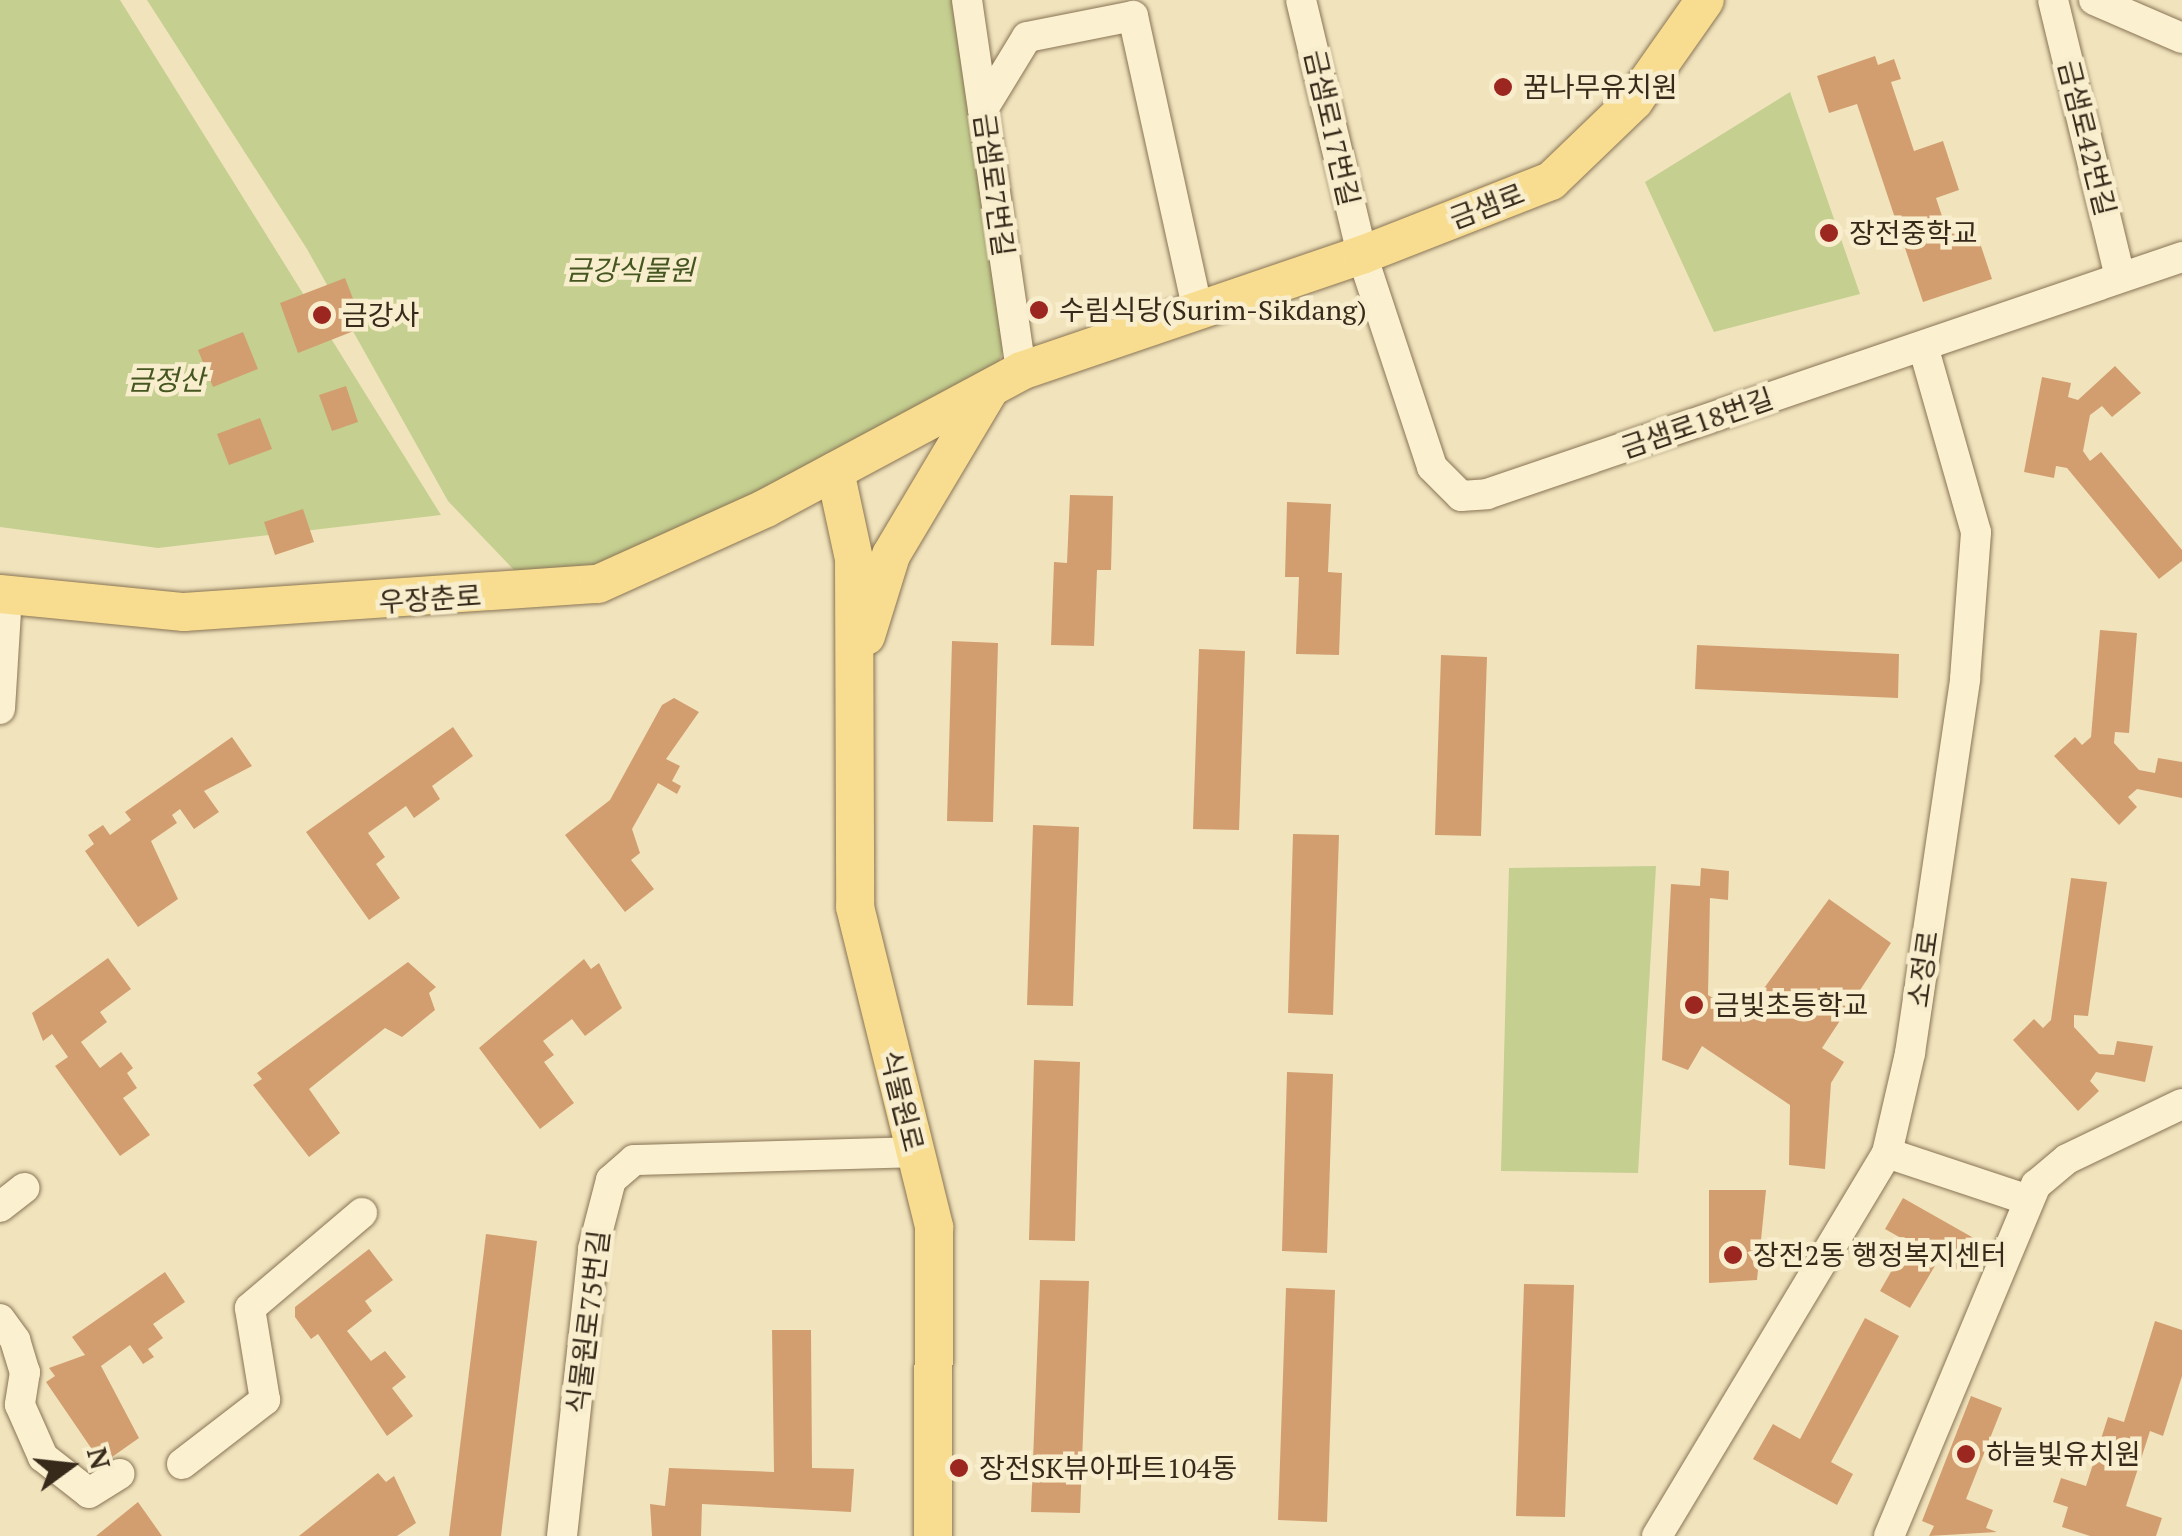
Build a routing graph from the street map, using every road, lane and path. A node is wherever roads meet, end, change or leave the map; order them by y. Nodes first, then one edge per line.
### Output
1 (966, 0) edge
2 (1302, 0) edge
3 (1704, 0) edge
4 (2053, 0) edge
5 (2094, 0) edge
6 (2182, 38) edge
7 (982, 109) junction
8 (1362, 255) junction
9 (2182, 257) edge
10 (2120, 276) junction
11 (1198, 311) junction
12 (1923, 346) junction
13 (1006, 380) junction
14 (835, 471) junction
15 (4, 594) edge
16 (857, 667) junction
17 (0, 710) edge
18 (2182, 1104) edge
19 (914, 1152) junction
20 (1887, 1152) junction
21 (2028, 1200) junction
22 (362, 1214) dead end
23 (0, 1319) edge
24 (182, 1464) dead end
25 (120, 1474) dead end
26 (562, 1536) edge
27 (933, 1536) edge
28 (1656, 1536) edge
29 (1890, 1536) edge

1 - 7 street, 금샘로7번길
2 - 8 street, 금샘로17번길
3 - 8 main road, 금샘로
4 - 10 street, 금샘로42번길
5 - 6 street
7 - 11 street
7 - 13 street, 금샘로7번길
8 - 11 main road, 금샘로
8 - 12 street, 금샘로18번길
9 - 10 street, 금샘로18번길
10 - 12 street, 금샘로18번길
11 - 13 main road, 금샘로
12 - 20 street, 소정로
13 - 14 main road, 금샘로
13 - 16 main road, 식물원로
14 - 15 main road, 우장춘로
14 - 16 main road, 식물원로
15 - 17 street
16 - 19 main road, 식물원로
18 - 21 street
19 - 26 street, 식물원로75번길
19 - 27 main road, 식물원로
20 - 21 street
20 - 28 street, 소정로
21 - 29 street
22 - 24 street
23 - 25 street

